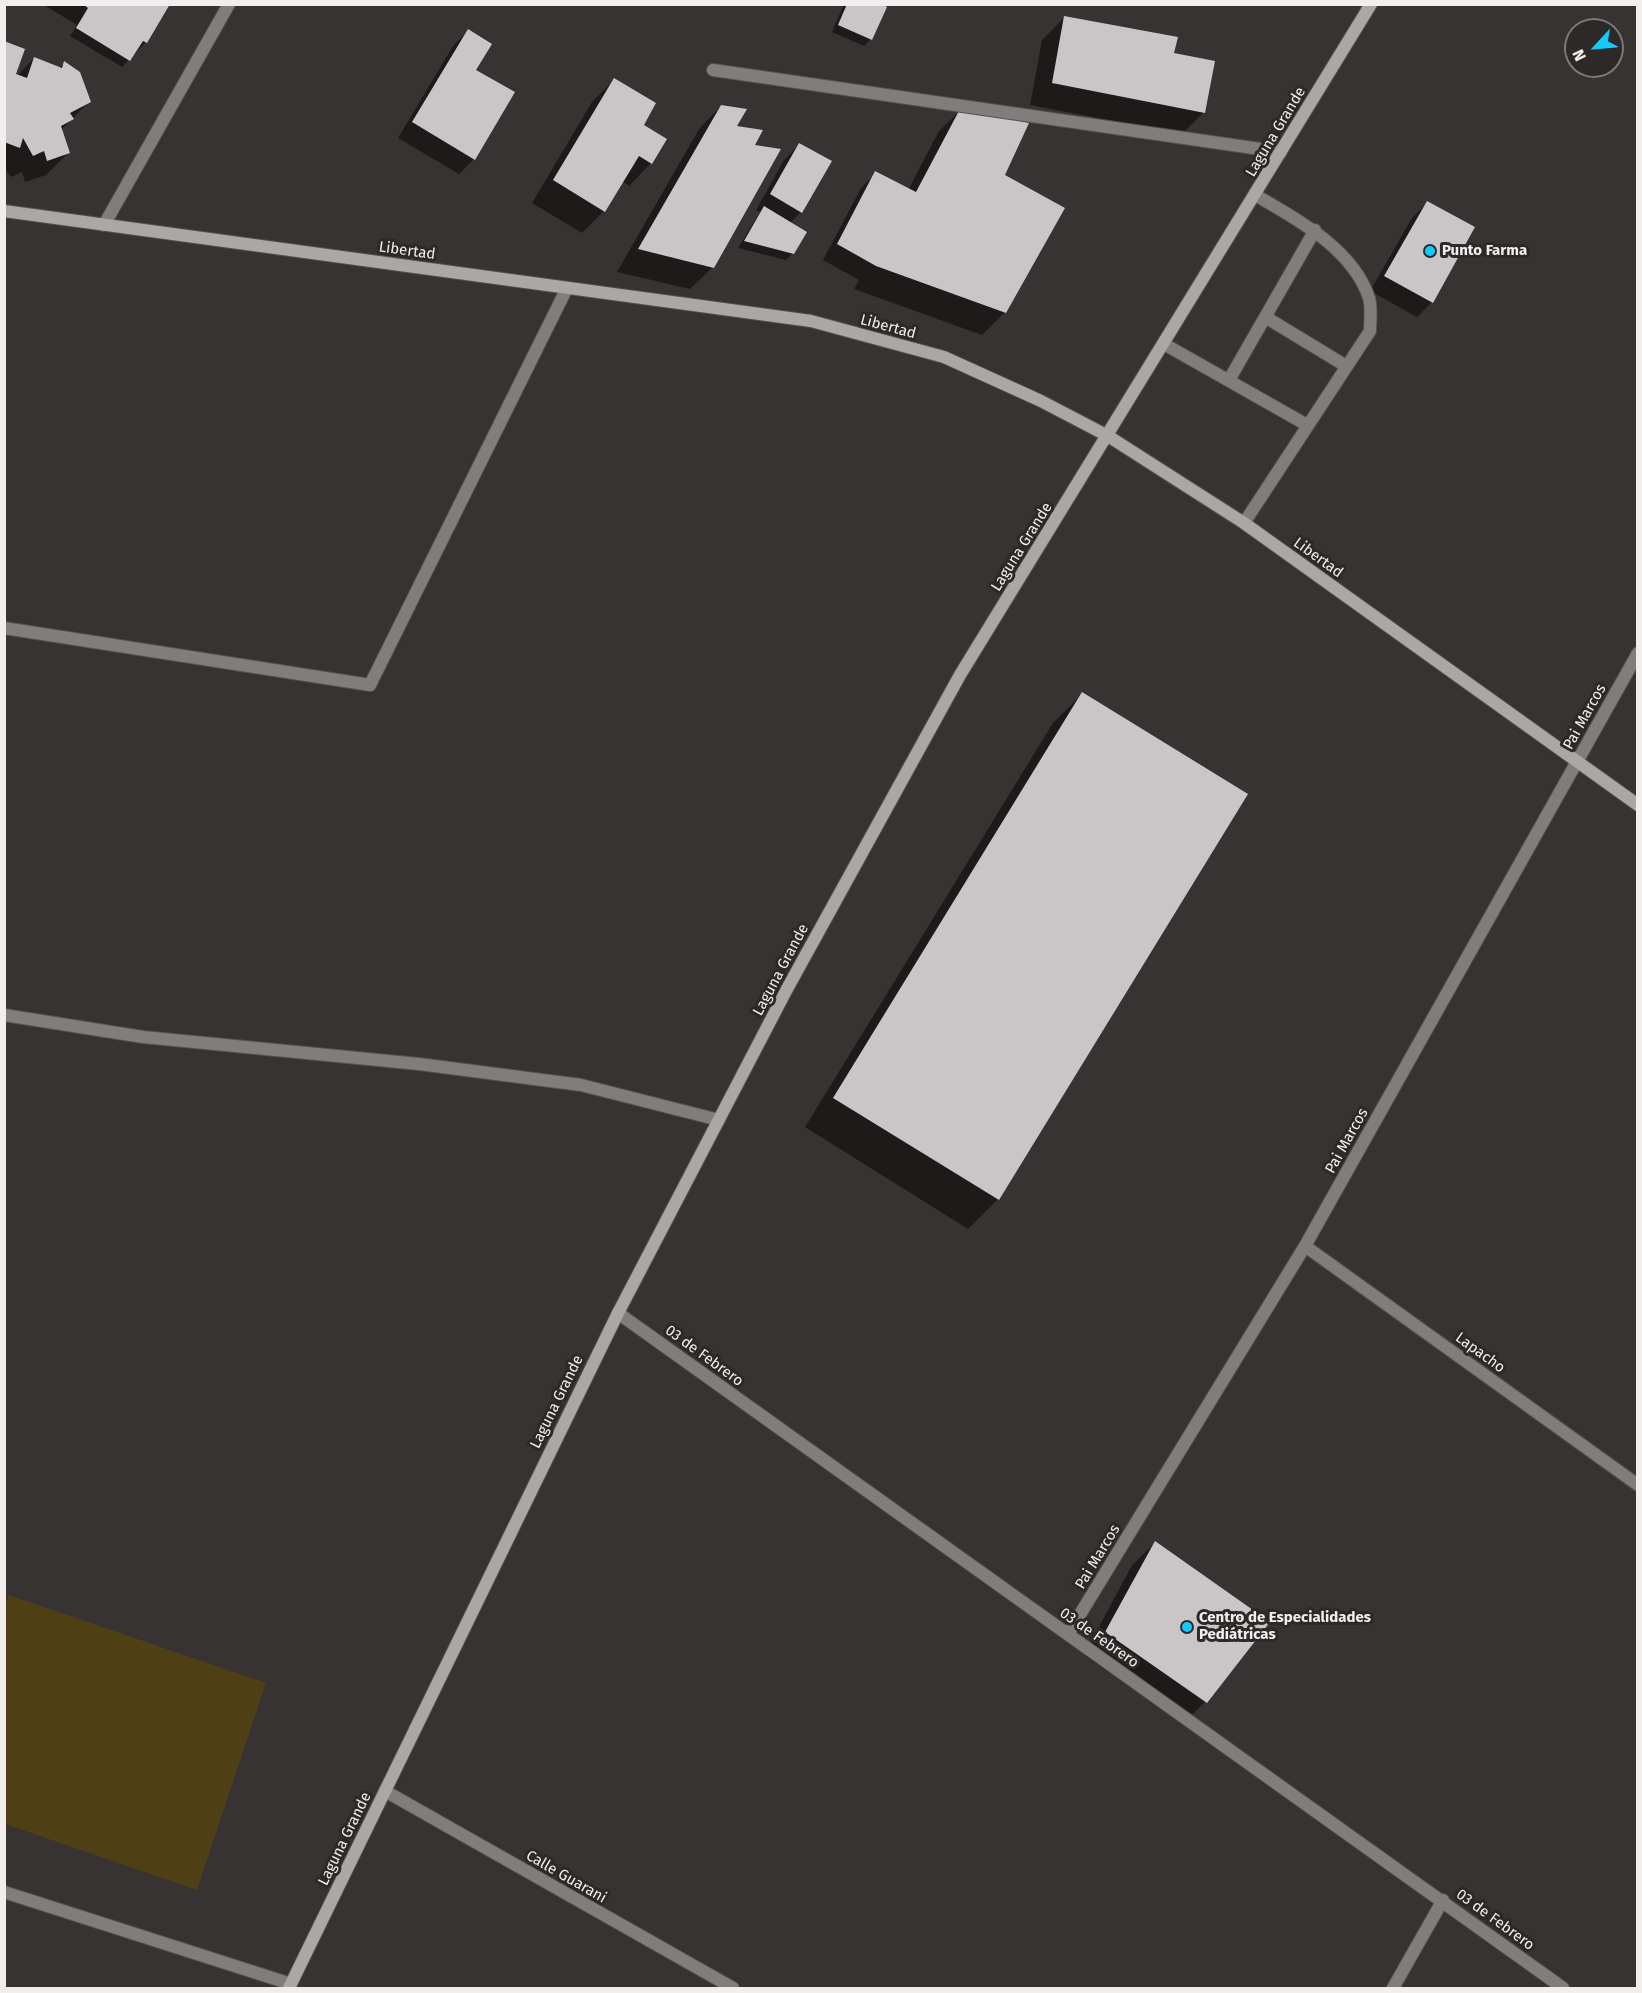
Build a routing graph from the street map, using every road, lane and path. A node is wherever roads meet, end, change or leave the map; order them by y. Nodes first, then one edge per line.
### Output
1 (229, 4) edge
2 (1371, 4) edge
3 (713, 70) dead end
4 (1281, 152) junction
5 (1255, 195) junction
6 (4, 211) edge
7 (104, 225) junction
8 (1315, 230) junction
9 (567, 288) junction
10 (1267, 318) junction
11 (1164, 344) junction
12 (1346, 366) junction
13 (1229, 380) junction
14 (1307, 425) junction
15 (1108, 436) junction
16 (1244, 523) junction
17 (4, 628) edge
18 (1638, 653) edge
19 (1577, 762) junction
20 (1638, 805) edge
21 (4, 1015) edge
22 (719, 1120) junction
23 (1305, 1246) junction
24 (618, 1312) junction
25 (1638, 1485) edge
26 (1068, 1634) junction
27 (385, 1791) junction
28 (4, 1893) edge
29 (1443, 1900) junction
30 (290, 1986) edge
31 (733, 1989) edge
32 (1393, 1989) edge
33 (1563, 1989) edge

1 - 7 street
2 - 4 main road, Laguna Grande
3 - 4 street
4 - 5 main road, Laguna Grande
5 - 8 street
5 - 11 main road, Laguna Grande
6 - 7 main road, Libertad
7 - 9 main road, Libertad
8 - 10 street
8 - 12 street
9 - 15 main road, Libertad
9 - 17 street
10 - 12 street
10 - 13 street
11 - 13 street
11 - 15 main road, Laguna Grande
12 - 14 street
13 - 14 street
14 - 16 street
15 - 16 main road, Libertad
15 - 22 main road, Laguna Grande
16 - 19 main road, Libertad
18 - 19 street, Pai Marcos
19 - 20 main road, Libertad
19 - 23 street, Pai Marcos
21 - 22 street
22 - 24 main road, Laguna Grande
23 - 25 street, Lapacho
23 - 26 street, Pai Marcos
24 - 26 street, 03 de Febrero
24 - 27 main road, Laguna Grande
26 - 29 street, 03 de Febrero
27 - 30 main road, Laguna Grande
27 - 31 street, Calle Guarani
28 - 30 street
29 - 32 street
29 - 33 street, 03 de Febrero

